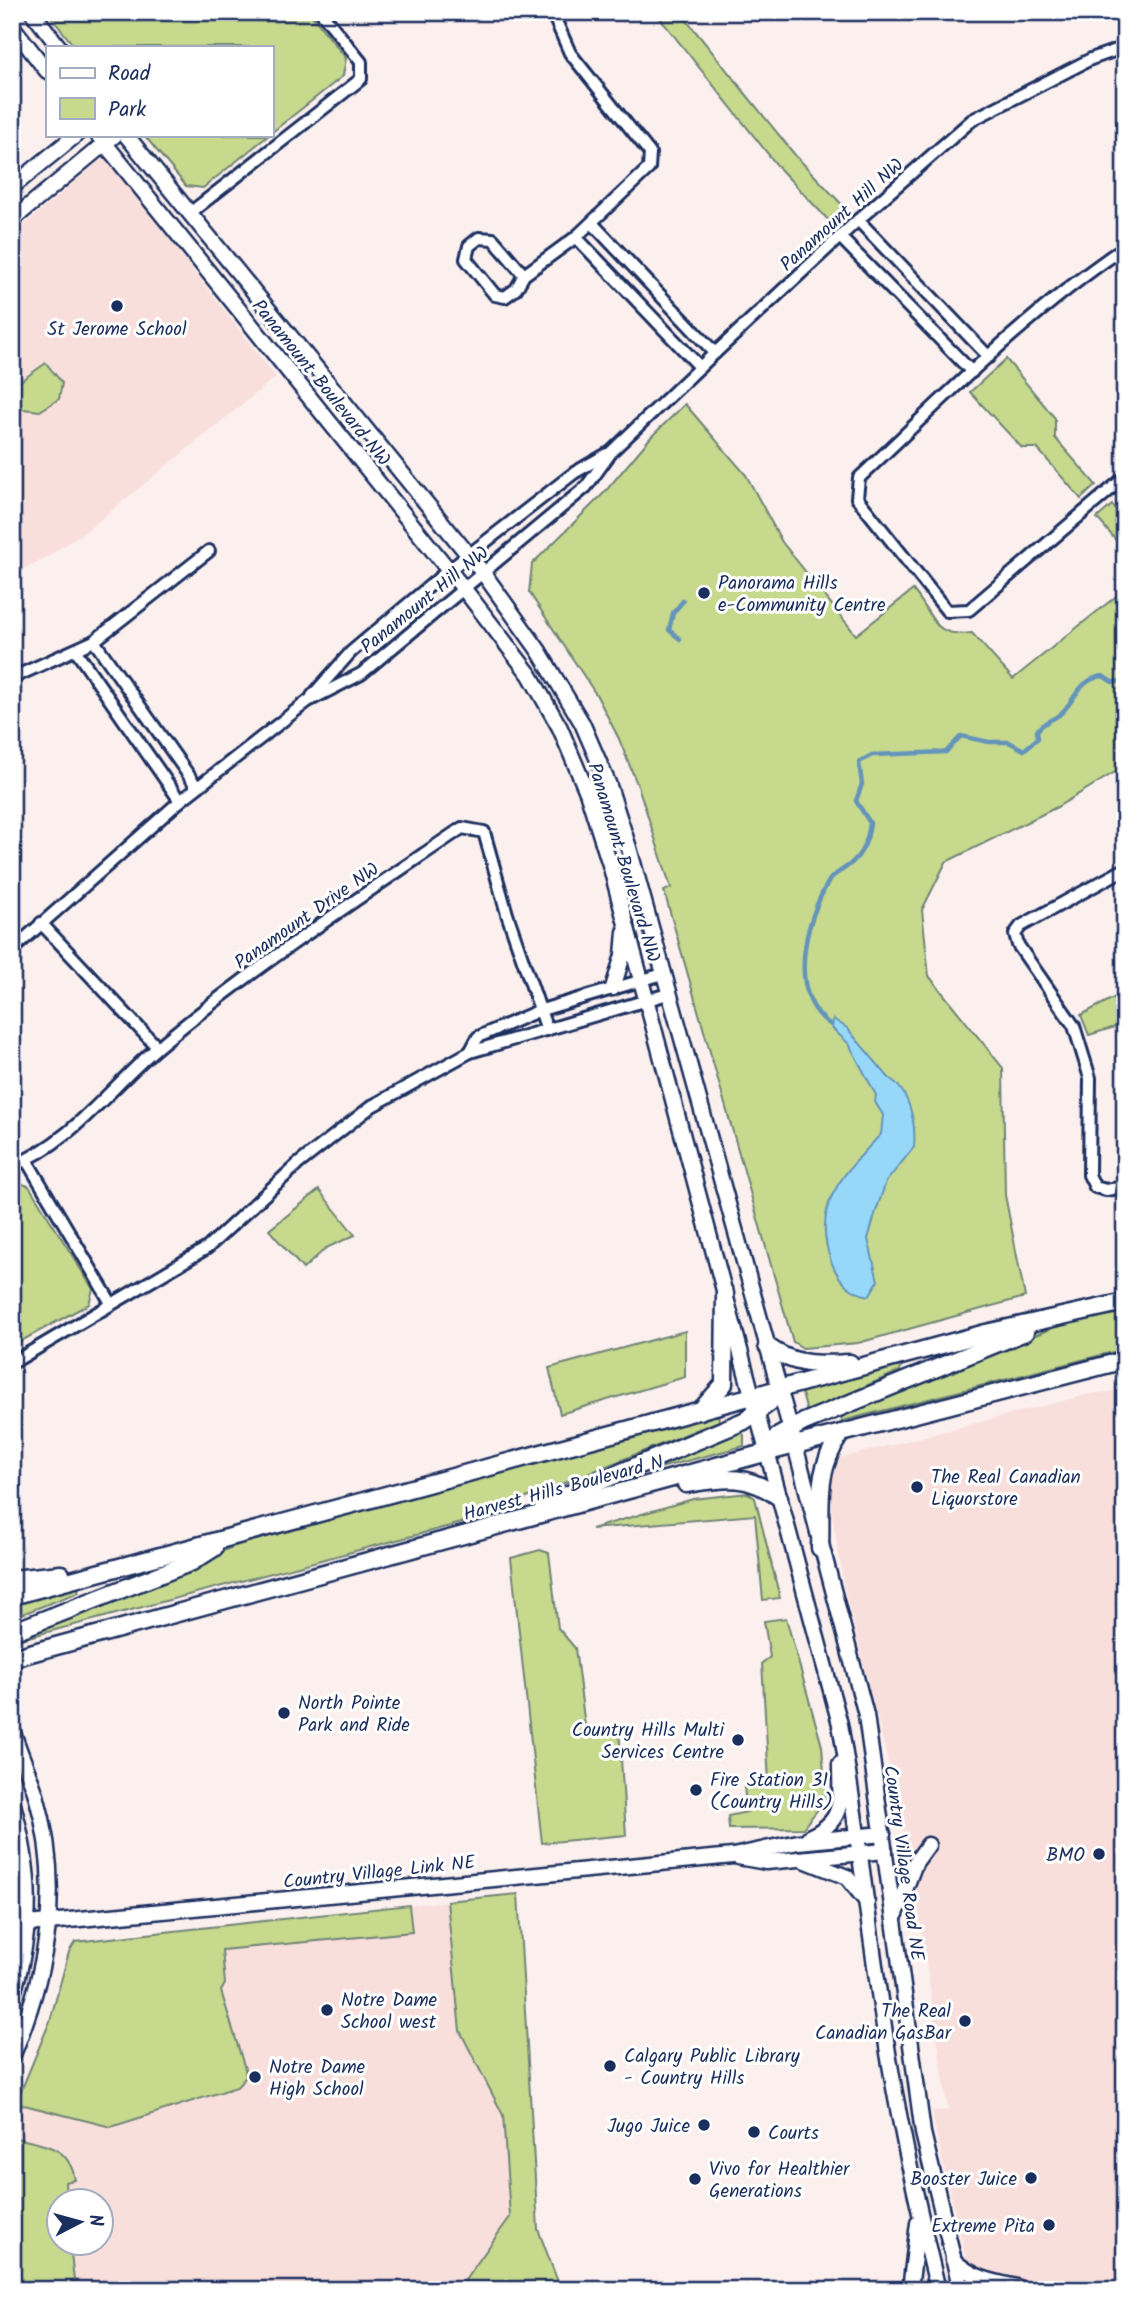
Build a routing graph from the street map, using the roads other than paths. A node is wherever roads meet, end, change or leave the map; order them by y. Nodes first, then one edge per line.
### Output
1 (32, 12) edge
2 (321, 12) edge
3 (552, 12) edge
4 (12, 26) edge
5 (58, 46) edge
6 (1125, 47) edge
7 (46, 70) edge
8 (75, 136) edge
9 (127, 136) edge
10 (106, 138) edge
11 (12, 187) edge
12 (190, 212) junction
13 (12, 220) edge
14 (858, 220) junction
15 (172, 227) junction
16 (584, 230) junction
17 (841, 237) junction
18 (1125, 247) edge
19 (524, 275) junction
20 (287, 332) junction
21 (268, 348) junction
22 (715, 353) junction
23 (989, 357) junction
24 (700, 367) junction
25 (972, 372) junction
26 (612, 451) junction
27 (1125, 477) edge
28 (209, 551) dead end
29 (468, 556) junction
30 (449, 570) junction
31 (484, 574) junction
32 (464, 589) junction
33 (93, 641) junction
34 (76, 651) junction
35 (12, 678) edge
36 (308, 701) junction
37 (197, 787) junction
38 (180, 801) junction
39 (1125, 869) edge
40 (41, 923) junction
41 (626, 923) junction
42 (12, 950) edge
43 (663, 974) junction
44 (642, 980) junction
45 (613, 988) junction
46 (668, 994) junction
47 (647, 1000) junction
48 (538, 1012) junction
49 (547, 1030) junction
50 (157, 1047) junction
51 (470, 1052) junction
52 (27, 1161) junction
53 (12, 1166) edge
54 (1125, 1187) edge
55 (725, 1293) junction
56 (1125, 1302) edge
57 (111, 1303) junction
58 (1069, 1314) junction
59 (767, 1346) junction
60 (1125, 1360) edge
61 (884, 1362) junction
62 (12, 1363) edge
63 (779, 1390) junction
64 (756, 1405) junction
65 (698, 1412) junction
66 (841, 1433) junction
67 (793, 1437) junction
68 (768, 1452) junction
69 (618, 1494) junction
70 (779, 1497) junction
71 (486, 1530) junction
72 (225, 1541) junction
73 (820, 1548) junction
74 (99, 1571) junction
75 (12, 1579) edge
76 (12, 1596) edge
77 (12, 1632) edge
78 (12, 1658) edge
79 (840, 1724) junction
80 (12, 1729) edge
81 (12, 1801) edge
82 (883, 1834) junction
83 (860, 1836) junction
84 (798, 1842) junction
85 (928, 1845) dead end
86 (885, 1851) junction
87 (862, 1853) junction
88 (733, 1856) junction
89 (800, 1858) junction
90 (868, 1904) junction
91 (894, 1919) junction
92 (28, 1924) junction
93 (50, 1924) junction
94 (12, 1997) edge
95 (12, 2057) edge
96 (919, 2211) junction
97 (953, 2260) junction
98 (910, 2290) edge
99 (938, 2290) edge
100 (961, 2290) edge
101 (1014, 2290) edge

1 - 5 street
2 - 12 street
3 - 16 street
4 - 7 street
6 - 14 street, Panamount Hill NW
8 - 11 street
9 - 12 street, Panamount Boulevard NW
10 - 13 street
10 - 15 street, Panamount Boulevard NW
12 - 15 street
12 - 20 street, Panamount Boulevard NW
14 - 17 street, Panamount Hill NW
14 - 23 street
15 - 21 street, Panamount Boulevard NW
16 - 19 street
16 - 22 street
16 - 24 street
17 - 22 street, Panamount Hill NW
17 - 25 street
18 - 23 street
19 - 19 street
20 - 21 street
20 - 29 street, Panamount Boulevard NW
21 - 30 street, Panamount Boulevard NW
22 - 24 street, Panamount Hill NW
23 - 25 street
24 - 26 street, Panamount Hill NW
25 - 27 street
26 - 29 street, Panamount Hill NW
26 - 31 street, Panamount Hill NW
28 - 33 street
29 - 30 street, Panamount Hill NW
29 - 31 street, Panamount Boulevard NW
30 - 32 street, Panamount Boulevard NW
30 - 36 street, Panamount Hill NW
31 - 32 street, Panamount Hill NW
31 - 43 street, Panamount Boulevard NW
32 - 36 street, Panamount Hill NW
32 - 41 street, Panamount Boulevard NW
33 - 34 street
33 - 37 street
34 - 35 street
34 - 38 street
36 - 37 street, Panamount Hill NW
37 - 38 street, Panamount Hill NW
38 - 40 street, Panamount Hill NW
39 - 54 street
40 - 42 street, Panamount Hill NW
40 - 50 street
41 - 44 street, Panamount Boulevard NW
41 - 45 street
43 - 44 street
43 - 46 street, Panamount Boulevard NW
44 - 45 street
44 - 47 street, Panamount Boulevard NW
45 - 48 street
46 - 47 street
46 - 59 street, Panamount Boulevard NW
47 - 49 street
47 - 55 street, Panamount Boulevard NW
48 - 49 street, Panamount Drive NW
48 - 50 street, Panamount Drive NW
48 - 51 street
49 - 51 street
50 - 52 street, Panamount Drive NW
51 - 57 street
52 - 53 street, Panamount Drive NW
52 - 57 street
55 - 64 street, Panamount Boulevard NW
55 - 65 main road
56 - 58 main road, Harvest Hills Boulevard N
57 - 62 street
58 - 61 main road, Harvest Hills Boulevard N
58 - 67 main road
59 - 61 main road
59 - 63 street, Panamount Boulevard NW
60 - 66 main road
61 - 63 main road, Harvest Hills Boulevard N
63 - 64 main road, Harvest Hills Boulevard N
63 - 67 street, Panamount Boulevard NW
64 - 65 main road, Harvest Hills Boulevard N
64 - 68 street, Panamount Boulevard NW
64 - 71 main road
65 - 72 main road, Harvest Hills Boulevard N
66 - 67 main road
66 - 73 main road
67 - 68 main road
67 - 73 street, Country Village Road NE
68 - 69 main road, Harvest Hills Boulevard N
68 - 70 street
69 - 70 main road
69 - 71 main road, Harvest Hills Boulevard N
70 - 79 street
71 - 78 main road, Harvest Hills Boulevard N
72 - 74 main road, Harvest Hills Boulevard N
72 - 77 main road
73 - 82 street, Country Village Road NE
74 - 75 main road
74 - 76 main road, Harvest Hills Boulevard N
79 - 83 street
79 - 84 street
80 - 93 street
81 - 92 street
82 - 83 street, Country Village Link NE
82 - 86 street, Country Village Road NE
83 - 84 street, Country Village Link NE
83 - 87 street
84 - 88 street, Country Village Link NE
85 - 91 street
86 - 87 street, Country Village Link NE
86 - 91 street, Country Village Road NE
87 - 89 street, Country Village Link NE
87 - 90 street
88 - 89 street, Country Village Link NE
88 - 93 street, Country Village Link NE
89 - 90 street
90 - 96 street
91 - 97 street, Country Village Road NE
92 - 93 street, Country Village Link NE
92 - 94 street
93 - 95 street
96 - 98 street
96 - 99 street
97 - 100 street, Country Village Road NE
97 - 101 street

